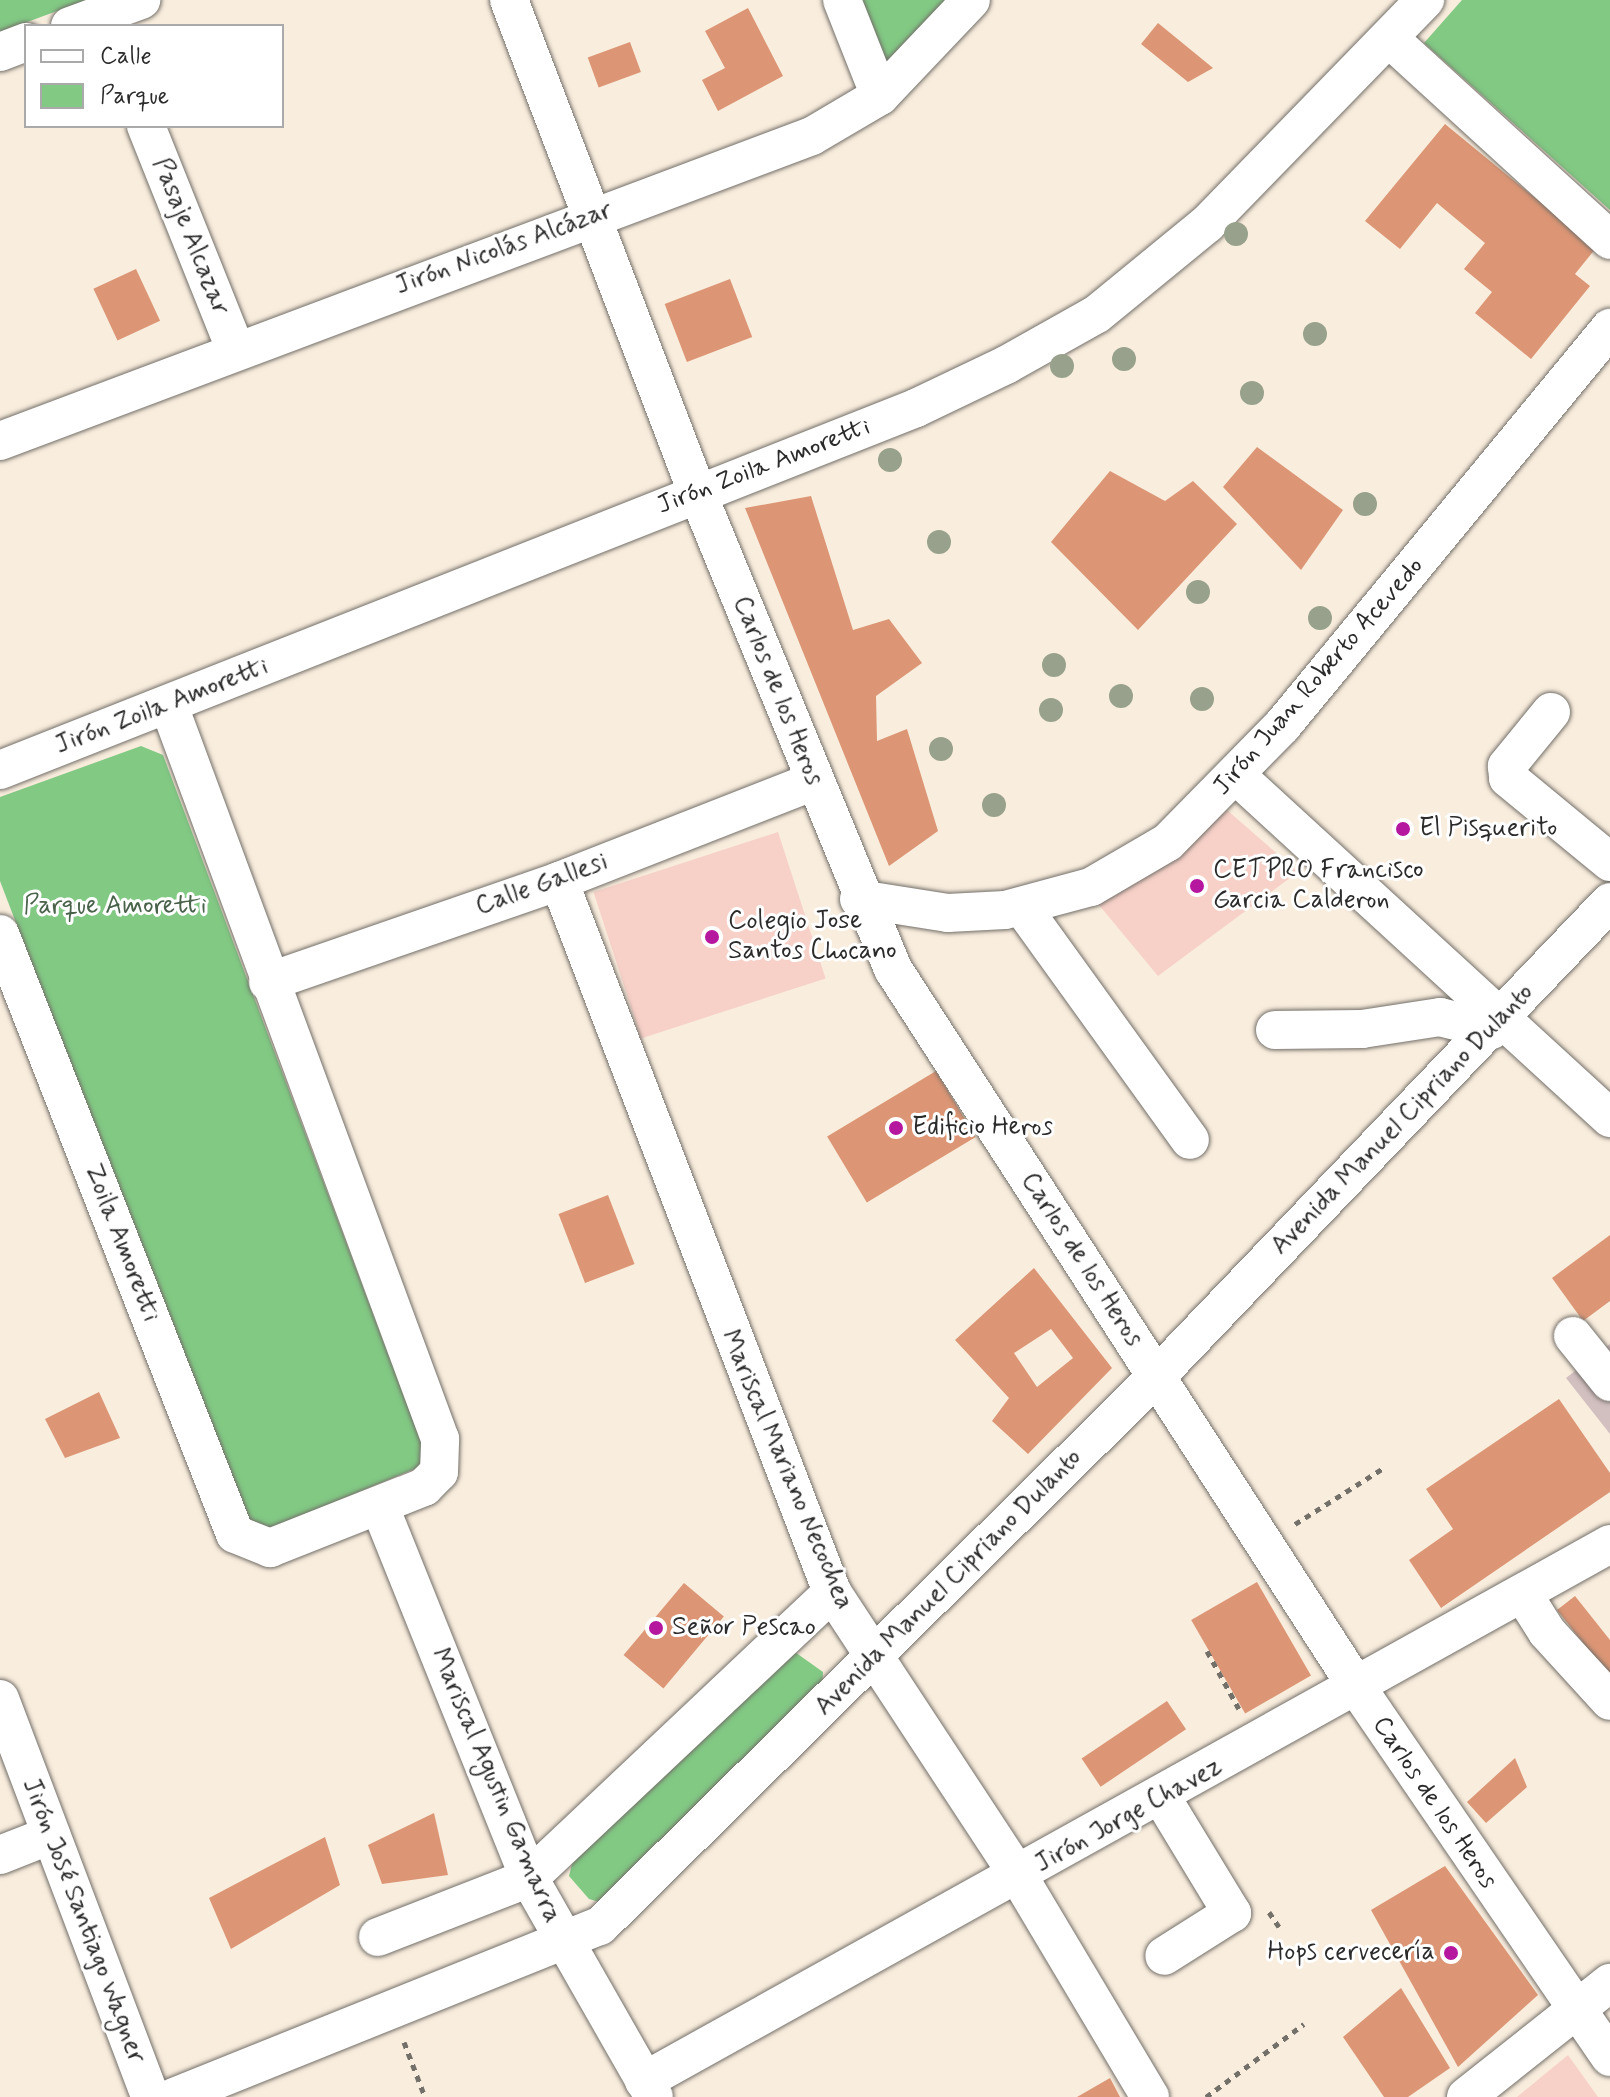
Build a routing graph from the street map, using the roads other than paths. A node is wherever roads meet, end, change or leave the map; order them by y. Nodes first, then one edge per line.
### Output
1 (141, 0) edge
2 (509, 0) edge
3 (842, 0) edge
4 (971, 0) edge
5 (1425, 0) edge
6 (93, 22) edge
7 (1390, 39) junction
8 (24, 43) edge
9 (0, 52) edge
10 (880, 96) junction
11 (147, 128) edge
12 (590, 218) junction
13 (1610, 240) edge
14 (1610, 328) edge
15 (235, 349) junction
16 (0, 441) edge
17 (697, 492) junction
18 (169, 706) junction
19 (1551, 712) dead end
20 (0, 770) edge
21 (1238, 777) junction
22 (814, 781) junction
23 (1610, 862) edge
24 (559, 881) junction
25 (859, 899) junction
26 (1610, 902) edge
27 (1022, 907) junction
28 (0, 934) edge
29 (268, 982) junction
30 (1497, 1023) junction
31 (1275, 1030) dead end
32 (1610, 1118) edge
33 (1190, 1140) dead end
34 (1573, 1336) dead end
35 (1156, 1377) junction
36 (1610, 1382) edge
37 (380, 1507) junction
38 (1610, 1544) edge
39 (832, 1592) junction
40 (1523, 1594) junction
41 (874, 1660) junction
42 (1358, 1689) junction
43 (0, 1699) edge
44 (1610, 1701) edge
45 (1162, 1798) junction
46 (51, 1835) junction
47 (0, 1855) edge
48 (1019, 1877) junction
49 (529, 1878) junction
50 (378, 1937) dead end
51 (563, 1943) junction
52 (1164, 1956) dead end
53 (1610, 1983) edge
54 (1574, 2010) junction
55 (1610, 2057) edge
56 (649, 2089) edge
57 (150, 2097) edge
58 (174, 2097) edge
59 (1150, 2097) edge
60 (1466, 2097) edge

1 - 6 street
2 - 12 street, Carlos de los Heros
3 - 10 street
4 - 10 street, Jirón Nicolás Alcázar
5 - 7 street, Jirón Zoila Amoretti
7 - 13 street
7 - 17 street, Jirón Zoila Amoretti
8 - 9 street
10 - 12 street, Jirón Nicolás Alcázar
11 - 15 street, Pasaje Alcazar
12 - 15 street, Jirón Nicolás Alcázar
12 - 17 street, Carlos de los Heros
14 - 21 street, Jirón Juan Roberto Acevedo
15 - 16 street, Jirón Nicolás Alcázar
17 - 18 street, Jirón Zoila Amoretti
17 - 22 street, Carlos de los Heros
18 - 20 street, Jirón Zoila Amoretti
18 - 29 street
19 - 23 street
21 - 27 street, Jirón Juan Roberto Acevedo
21 - 30 street
22 - 24 street, Calle Gallesi
22 - 25 street, Carlos de los Heros
24 - 29 street, Calle Gallesi
24 - 39 street, Mariscal Mariano Necochea
25 - 27 street, Jirón Juan Roberto Acevedo
25 - 35 street, Carlos de los Heros
26 - 30 street, Avenida Manuel Cipriano Dulanto
27 - 33 street
28 - 37 street, Zoila Amoretti
29 - 37 street
30 - 31 street
30 - 32 street
30 - 35 street, Avenida Manuel Cipriano Dulanto
34 - 36 street
35 - 41 street, Avenida Manuel Cipriano Dulanto
35 - 42 street, Carlos de los Heros
37 - 49 street, Mariscal Agustin Gamarra
38 - 40 street, Jirón Jorge Chavez
39 - 41 street, Mariscal Mariano Necochea
39 - 49 street
40 - 42 street, Jirón Jorge Chavez
40 - 44 street
41 - 48 street, Mariscal Mariano Necochea
41 - 51 street, Avenida Manuel Cipriano Dulanto
42 - 45 street, Jirón Jorge Chavez
42 - 54 street, Carlos de los Heros
43 - 46 street, Jirón José Santiago Wagner
45 - 48 street, Jirón Jorge Chavez
45 - 52 street
46 - 47 street
46 - 57 street, Jirón José Santiago Wagner
48 - 56 street, Jirón Jorge Chavez
48 - 59 street, Mariscal Mariano Necochea
49 - 50 street
49 - 51 street, Mariscal Agustin Gamarra
51 - 56 street, Mariscal Agustin Gamarra
51 - 58 street, Avenida Manuel Cipriano Dulanto
53 - 54 street
54 - 55 street, Carlos de los Heros
54 - 60 street

